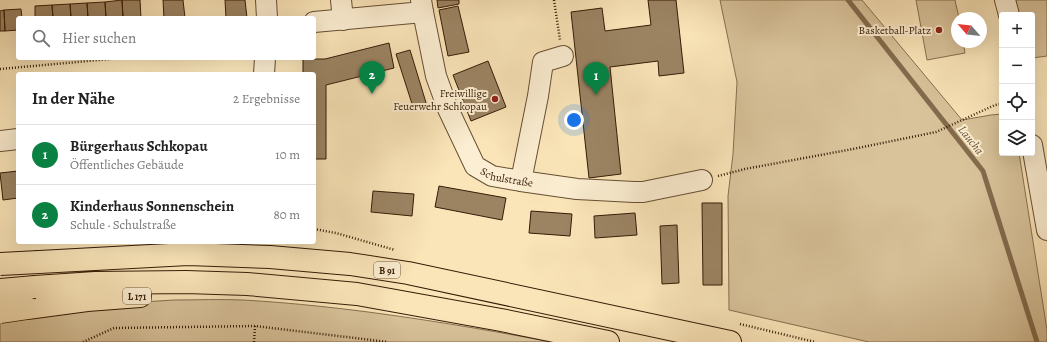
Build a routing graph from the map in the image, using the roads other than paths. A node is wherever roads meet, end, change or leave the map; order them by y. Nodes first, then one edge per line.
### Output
1 (266, 0) edge
2 (341, 0) edge
3 (1006, 0) edge
4 (422, 6) edge
5 (1008, 12) edge
6 (266, 16) edge
7 (343, 20) junction
8 (316, 22) edge
9 (563, 56) road end
10 (265, 60) edge
11 (264, 72) edge
12 (16, 139) edge
13 (0, 141) edge
14 (1034, 156) edge
15 (702, 180) road end
16 (521, 181) junction
17 (1047, 230) edge
18 (0, 264) edge
19 (247, 284) junction
20 (0, 290) edge
21 (0, 312) edge
22 (608, 342) edge
23 (730, 342) edge

1 - 6 street
2 - 7 street
3 - 5 street
4 - 7 street, Schulstraße
4 - 16 street, Schulstraße
7 - 8 street, Schulstraße
9 - 16 street
10 - 11 street
12 - 13 street
14 - 17 street
15 - 16 street, Schulstraße
18 - 23 highway, B 91, bridge
19 - 20 highway, bridge
19 - 21 highway, L 171, bridge
19 - 22 highway

